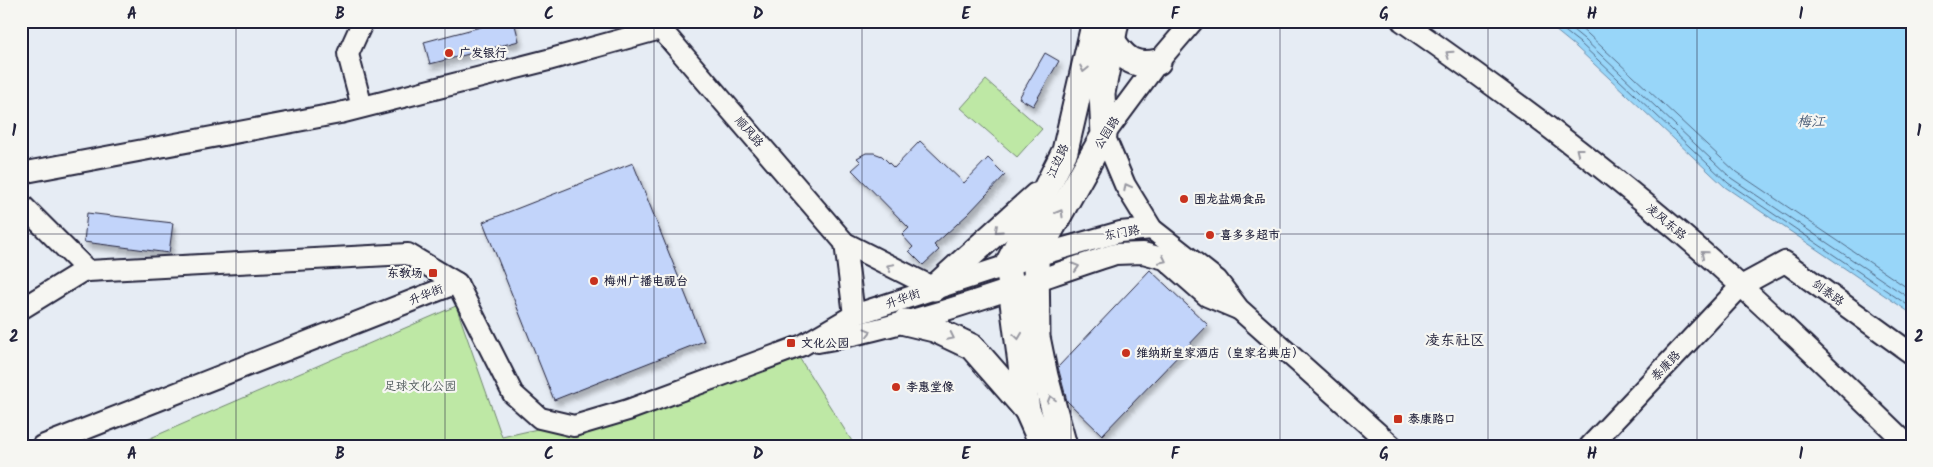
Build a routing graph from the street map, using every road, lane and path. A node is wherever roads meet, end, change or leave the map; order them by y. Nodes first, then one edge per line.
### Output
1 (363, 21) edge
2 (1094, 21) edge
3 (1193, 21) edge
4 (1402, 21) edge
5 (657, 25) edge
6 (1114, 30) edge
7 (1158, 62) junction
8 (362, 108) junction
9 (1104, 135) junction
10 (21, 173) edge
11 (1047, 186) junction
12 (21, 204) edge
13 (1152, 229) junction
14 (845, 242) junction
15 (1008, 264) junction
16 (1036, 268) junction
17 (86, 269) junction
18 (457, 283) junction
19 (1741, 286) junction
20 (934, 288) junction
21 (1011, 288) junction
22 (1239, 309) junction
23 (21, 310) edge
24 (854, 315) junction
25 (905, 322) junction
26 (803, 344) junction
27 (1912, 354) edge
28 (1028, 410) junction
29 (42, 446) edge
30 (1044, 446) edge
31 (1064, 446) edge
32 (1392, 446) edge
33 (1590, 446) edge
34 (1909, 446) edge

1 - 8 street
2 -> 11 main road, 江边路
3 - 7 street, 公园路
19 -> 4 street, 凌风东路
5 - 8 street
5 - 14 street, 顺风路
6 - 7 main road
6 - 9 main road
7 - 9 street, 公园路
8 - 10 street
13 -> 9 street
16 -> 9 main road, 公园路
11 - 15 main road, 江边路
11 -> 20 main road
12 - 17 street
13 - 16 street, 东门路
13 - 22 street, 东门路
20 -> 14 street, 顺风路
14 - 24 street
15 - 16 street, 升华街
15 - 20 street, 升华街
15 - 21 main road
16 - 21 street, 升华街
16 -> 22 street, 东门路
31 -> 16 main road
17 - 18 street
17 - 23 street
18 - 26 street, 升华街
18 - 29 street, 升华街
19 - 27 street, 剑泰路
19 - 33 street, 泰康路
19 - 34 street, 凌风东路
20 - 24 street, 升华街
21 - 25 street, 升华街
21 -> 28 main road
22 - 32 street, 东门路
24 - 26 street, 升华街
26 -> 25 street, 升华街
25 -> 28 main road
28 - 30 main road

